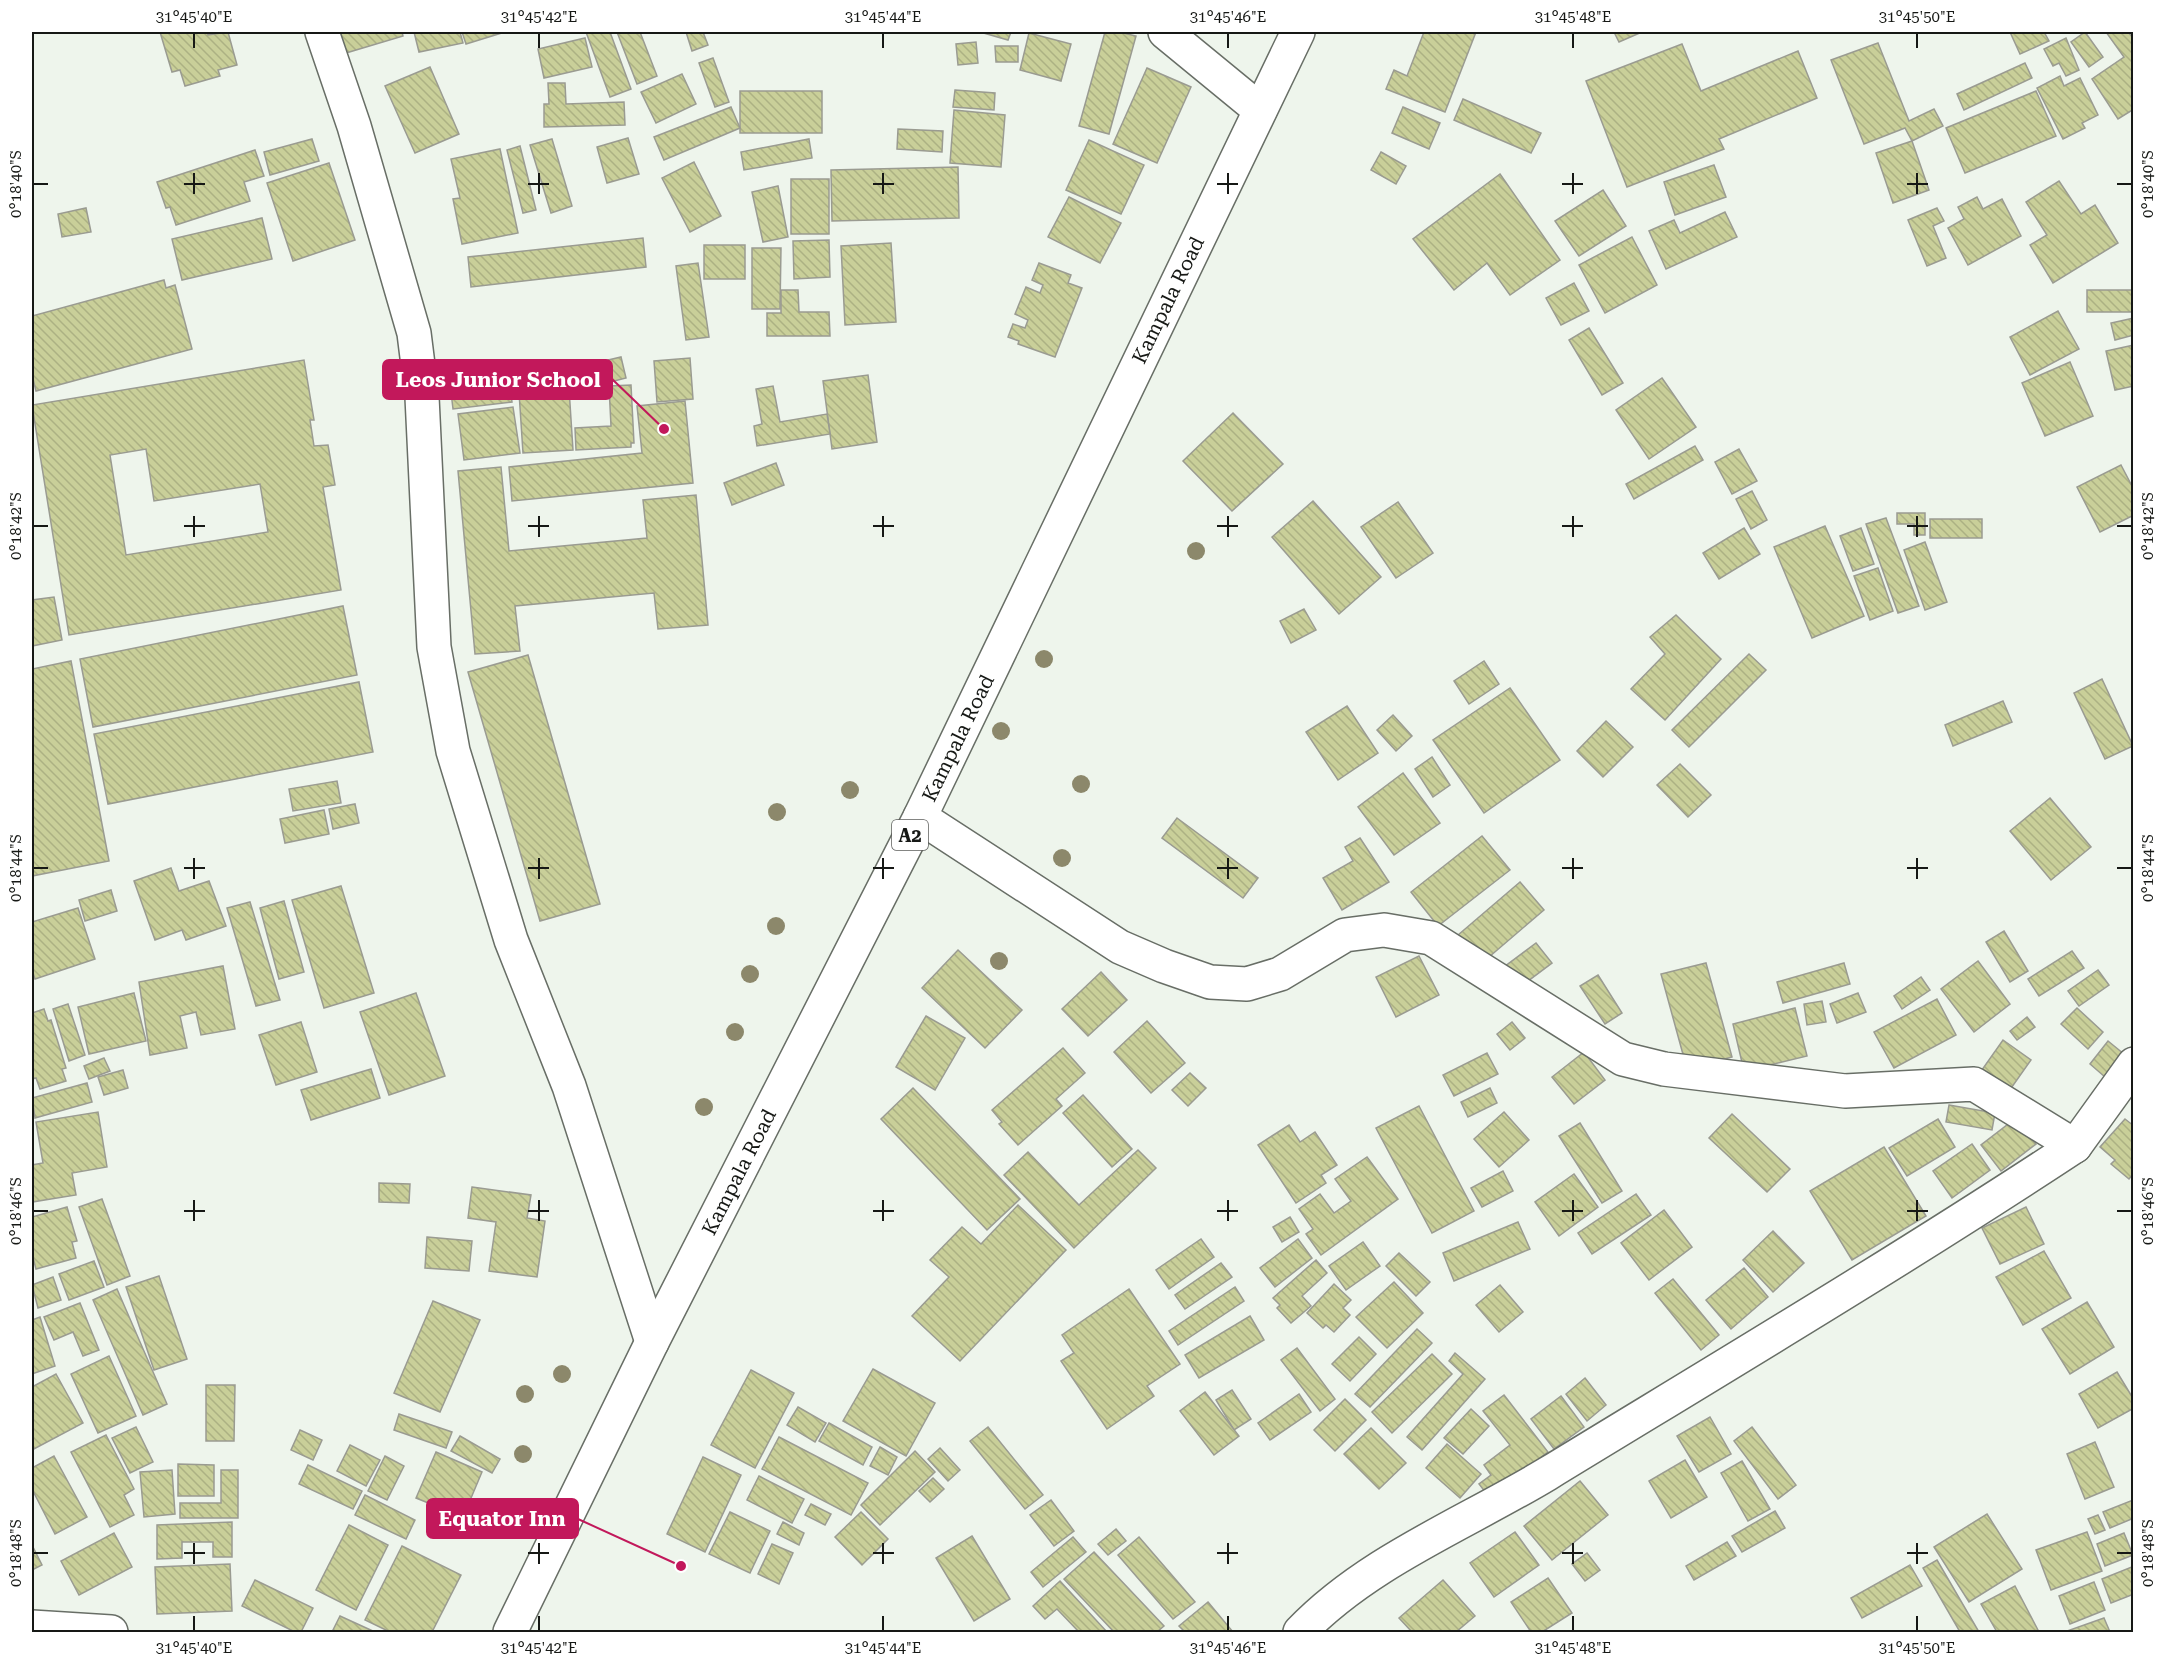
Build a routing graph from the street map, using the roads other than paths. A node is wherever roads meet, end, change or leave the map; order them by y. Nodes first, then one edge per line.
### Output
1 (322, 32) edge
2 (1165, 32) edge
3 (1298, 32) edge
4 (1260, 110) junction
5 (920, 816) junction
6 (2133, 1064) edge
7 (2075, 1146) junction
8 (652, 1341) junction
9 (32, 1627) edge
10 (111, 1632) edge
11 (510, 1632) edge
12 (1300, 1632) edge

1 - 8 street
2 - 4 street
3 - 4 street, Kampala Road / A2
4 - 5 street, Kampala Road / A2
5 - 7 street
5 - 8 street, Kampala Road / A2
6 - 7 street
7 - 12 street
8 - 11 street, Kampala Road / A2
9 - 10 street

